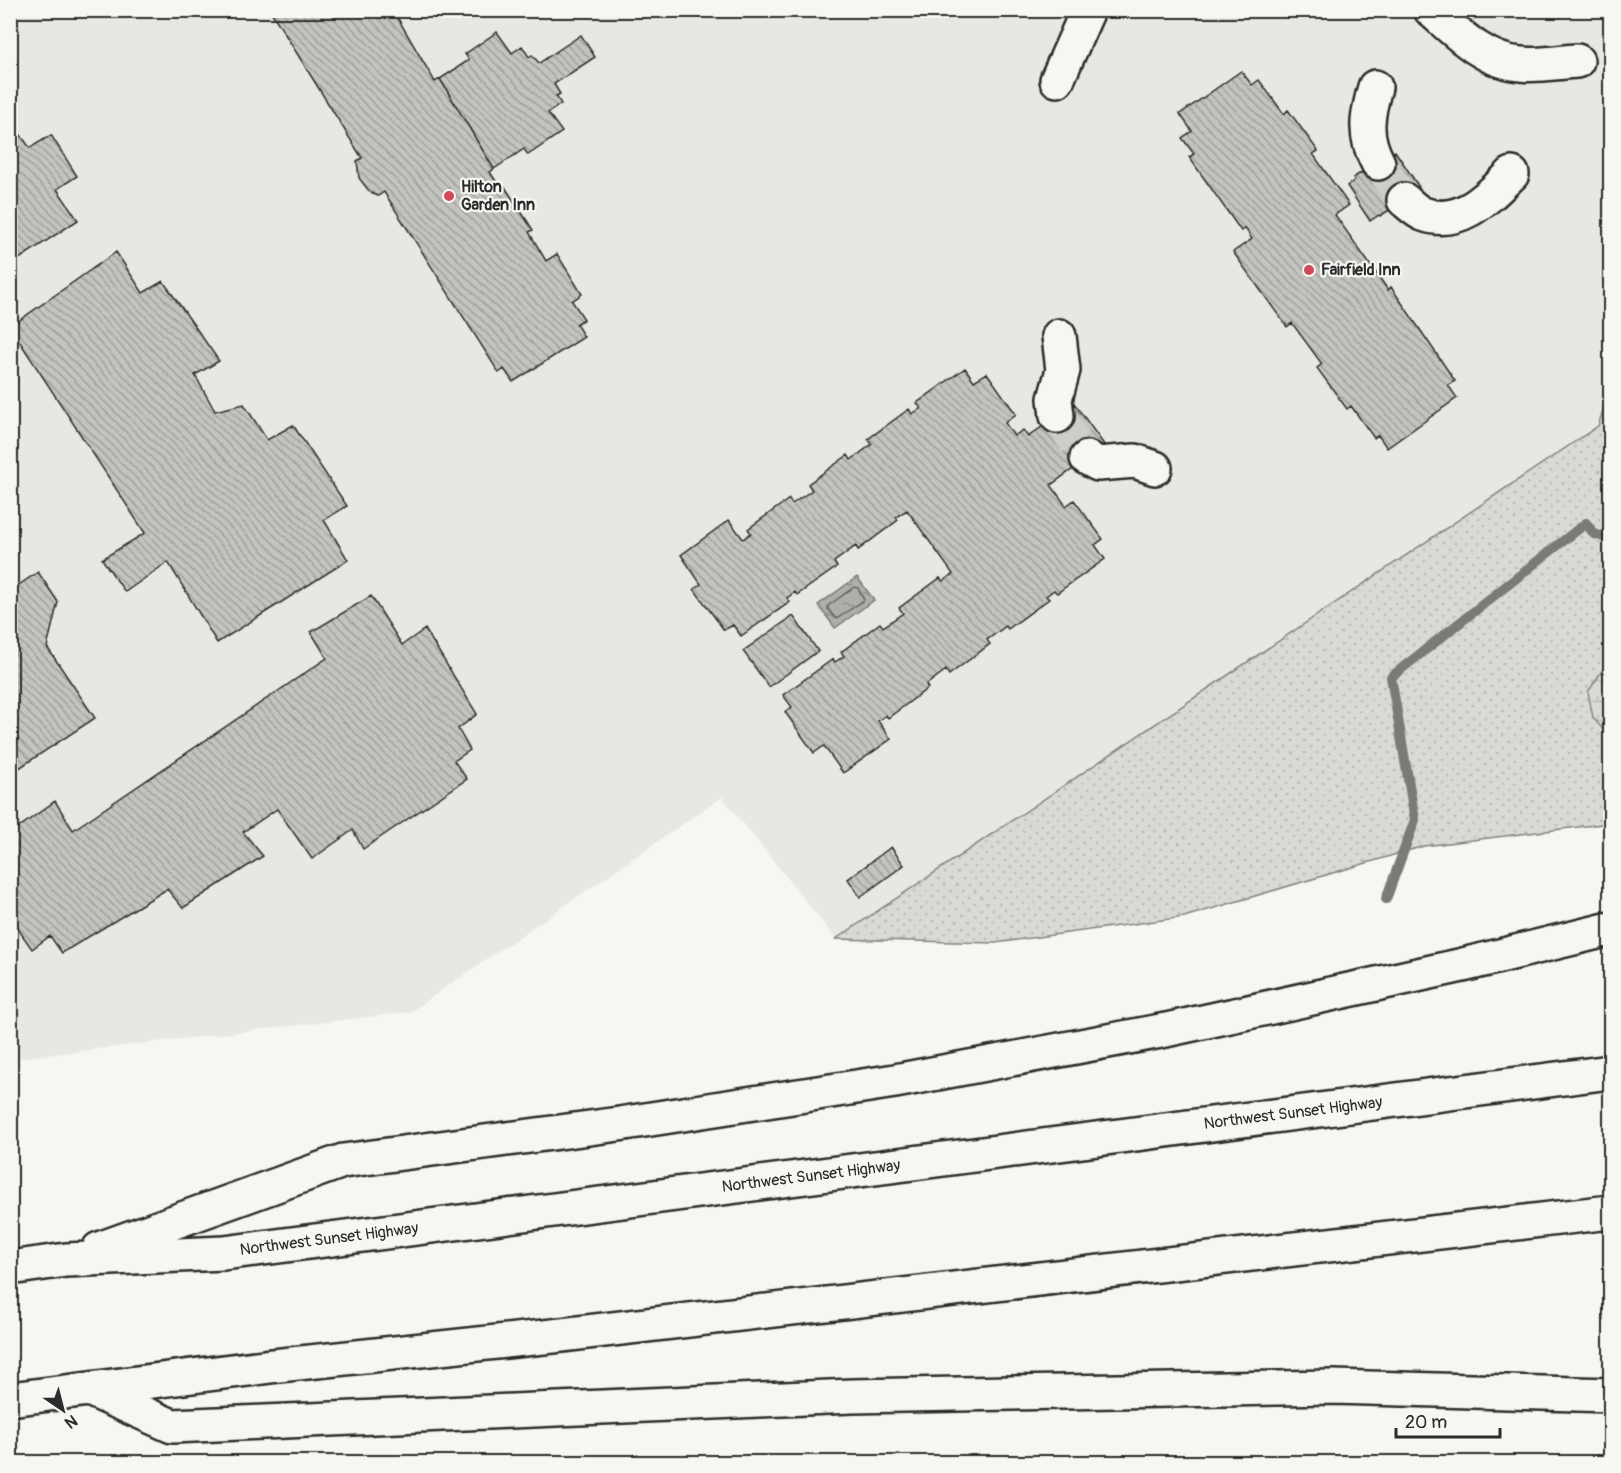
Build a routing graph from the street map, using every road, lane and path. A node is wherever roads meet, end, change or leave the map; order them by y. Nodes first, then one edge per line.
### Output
1 (1088, 10) edge
2 (1431, 10) edge
3 (1577, 61) dead end
4 (1057, 80) dead end
5 (1375, 87) dead end
6 (1377, 163) tunnel mouth
7 (1512, 174) dead end
8 (1404, 200) tunnel mouth
9 (1059, 336) dead end
10 (1057, 416) tunnel mouth
11 (1087, 458) dead end
12 (1155, 468) dead end
13 (1611, 929) edge
14 (1611, 1072) edge
15 (1611, 1212) edge
16 (66, 1260) junction
17 (10, 1268) edge
18 (90, 1390) junction
19 (1611, 1395) edge
20 (10, 1399) edge

1 - 4 main road
2 - 3 main road
5 - 6 main road
7 - 8 main road
9 - 10 main road
11 - 12 main road
13 - 16 main road
14 - 16 main road, Northwest Sunset Highway
15 - 18 main road
16 - 17 main road, Northwest Sunset Highway
18 - 19 main road
18 - 20 main road

